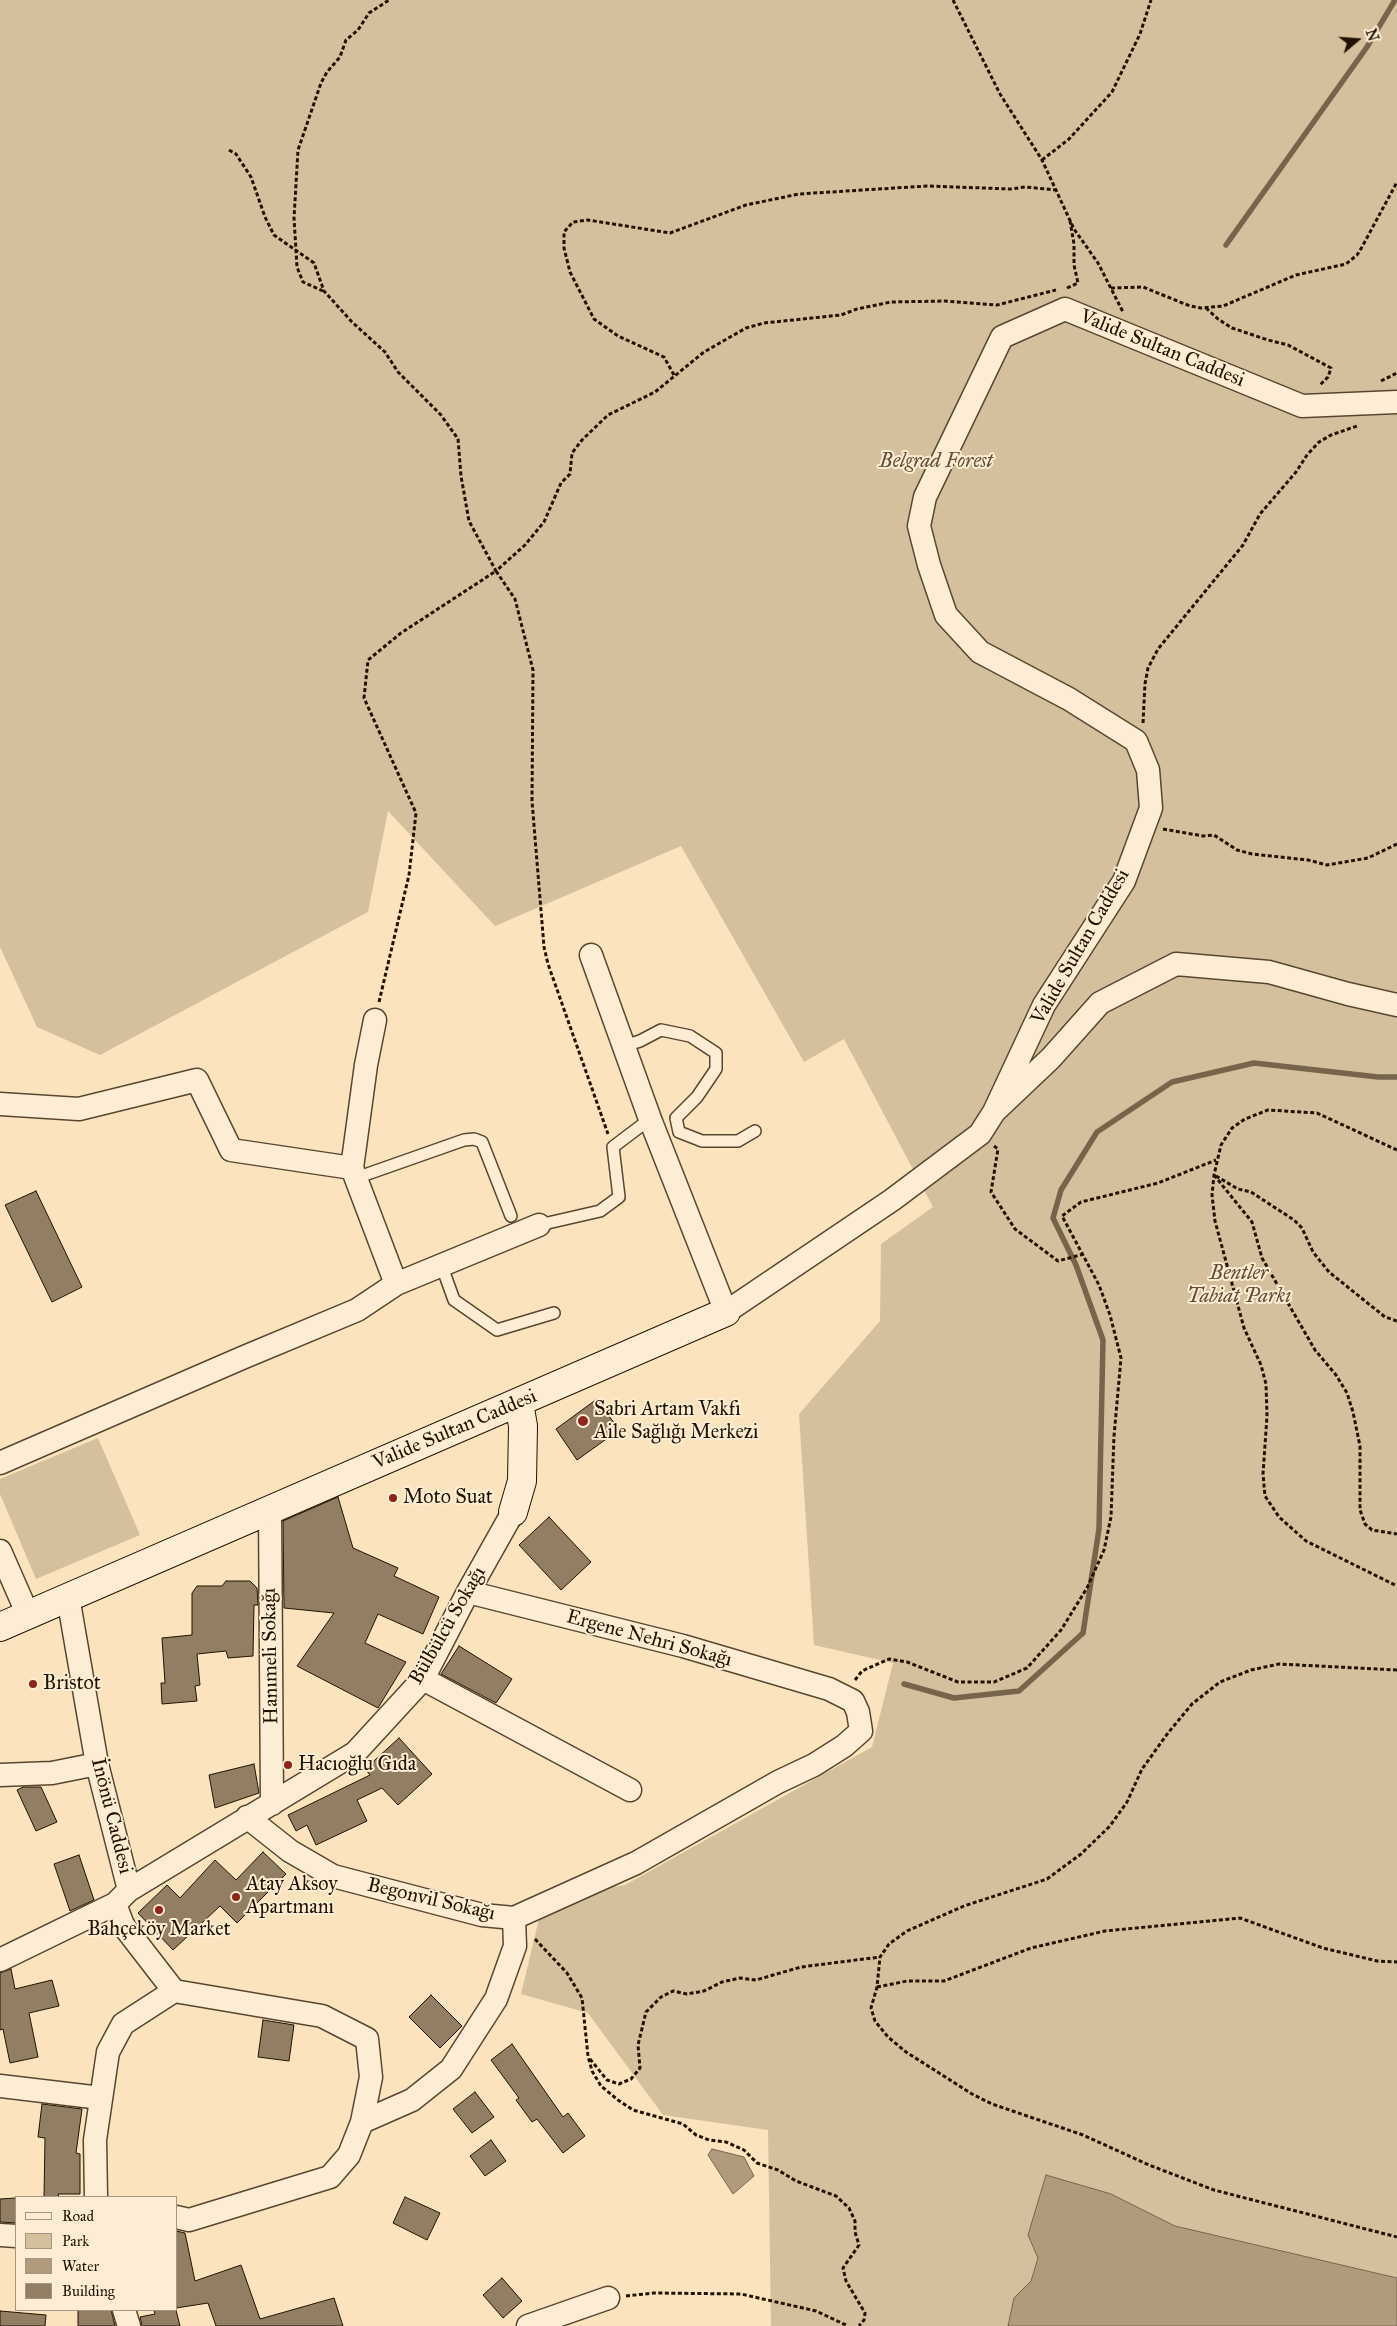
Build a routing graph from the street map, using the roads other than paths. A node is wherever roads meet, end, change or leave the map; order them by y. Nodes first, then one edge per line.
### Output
1 (1397, 402) edge
2 (591, 955) dead end
3 (1397, 1005) edge
4 (375, 1020) road end
5 (624, 1046) junction
6 (0, 1104) edge
7 (994, 1112) junction
8 (650, 1119) junction
9 (755, 1131) dead end
10 (679, 1132) junction
11 (659, 1144) junction
12 (354, 1173) junction
13 (511, 1216) dead end
14 (539, 1226) joint
15 (441, 1264) junction
16 (396, 1284) junction
17 (726, 1312) junction
18 (554, 1313) dead end
19 (519, 1403) junction
20 (0, 1463) edge
21 (270, 1508) junction
22 (512, 1512) joint
23 (0, 1551) edge
24 (468, 1592) junction
25 (68, 1597) junction
26 (28, 1615) junction
27 (0, 1627) edge
28 (423, 1678) junction
29 (97, 1764) junction
30 (0, 1776) edge
31 (630, 1790) dead end
32 (272, 1804) junction
33 (247, 1817) junction
34 (122, 1897) junction
35 (514, 1918) junction
36 (0, 1960) edge
37 (174, 1991) junction
38 (0, 2086) edge
39 (101, 2098) junction
40 (362, 2122) junction
41 (96, 2196) edge
42 (178, 2217) edge
43 (0, 2235) edge
44 (15, 2236) edge
45 (608, 2298) road end
46 (124, 2311) edge
47 (129, 2326) edge
48 (528, 2326) edge

1 - 7 street, Valide Sultan Caddesi
2 - 5 street
3 - 7 street
4 - 12 street
5 - 8 street
5 - 10 lane
6 - 12 street
7 - 17 street, Valide Sultan Caddesi
8 - 11 street
8 - 14 lane
9 - 10 lane
10 - 11 lane
11 - 17 street
12 - 13 lane
12 - 16 street
14 - 15 street
15 - 16 street
15 - 18 lane
16 - 20 street
17 - 19 street, Valide Sultan Caddesi
19 - 21 street, Valide Sultan Caddesi
19 - 22 street, Bülbülcü Sokağı
21 - 25 street, Valide Sultan Caddesi
21 - 32 street, Hanımeli Sokağı
22 - 24 street, Bülbülcü Sokağı
23 - 26 street
24 - 28 street, Bülbülcü Sokağı
24 - 35 street, Ergene Nehri Sokağı
25 - 26 street, Valide Sultan Caddesi
25 - 29 street, İnönü Caddesi
26 - 27 street, Valide Sultan Caddesi
28 - 31 street
28 - 32 street, Bülbülcü Sokağı
29 - 30 street
29 - 34 street, İnönü Caddesi
32 - 33 street, Bülbülcü Sokağı
33 - 34 street, Bülbülcü Sokağı
33 - 35 street, Begonvil Sokağı
34 - 36 street, İnönü Caddesi
34 - 37 street
35 - 40 street
37 - 39 street
37 - 40 street
38 - 39 street
39 - 41 street
40 - 42 street
43 - 44 street
45 - 48 street
46 - 47 street

